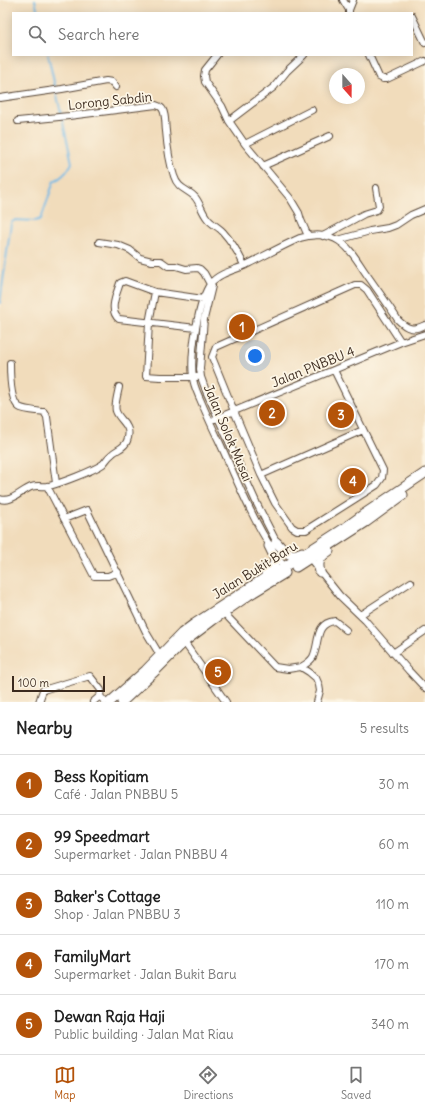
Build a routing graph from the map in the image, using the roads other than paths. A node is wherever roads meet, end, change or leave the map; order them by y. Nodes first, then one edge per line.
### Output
1 (343, 0) edge
2 (353, 0) edge
3 (349, 12) edge
4 (413, 18) edge
5 (425, 43) edge
6 (216, 56) edge
7 (303, 56) edge
8 (369, 56) edge
9 (425, 61) edge
10 (116, 87) dead end
11 (0, 98) edge
12 (312, 110) dead end
13 (18, 121) dead end
14 (229, 121) junction
15 (330, 136) dead end
16 (245, 144) junction
17 (263, 166) junction
18 (376, 188) dead end
19 (425, 209) edge
20 (308, 236) junction
21 (323, 236) junction
22 (338, 240) junction
23 (99, 242) dead end
24 (244, 265) junction
25 (216, 278) junction
26 (210, 284) junction
27 (155, 292) junction
28 (203, 299) junction
29 (148, 323) junction
30 (425, 325) edge
31 (196, 328) junction
32 (425, 334) edge
33 (401, 342) junction
34 (10, 363) dead end
35 (334, 370) junction
36 (201, 377) junction
37 (193, 378) junction
38 (119, 387) dead end
39 (234, 411) junction
40 (218, 418) junction
41 (210, 422) junction
42 (363, 430) junction
43 (425, 474) edge
44 (261, 475) junction
45 (425, 480) edge
46 (56, 484) junction
47 (47, 486) junction
48 (0, 500) edge
49 (379, 513) junction
50 (364, 514) junction
51 (64, 520) junction
52 (273, 544) junction
53 (308, 556) junction
54 (289, 567) junction
55 (118, 572) junction
56 (320, 572) junction
57 (411, 582) dead end
58 (211, 612) junction
59 (224, 613) junction
60 (360, 615) junction
61 (346, 630) dead end
62 (425, 631) edge
63 (184, 642) junction
64 (394, 653) junction
65 (163, 657) junction
66 (301, 667) junction
67 (153, 673) junction
68 (425, 688) edge
69 (100, 696) junction
70 (39, 702) edge
71 (93, 702) edge
72 (105, 702) edge
73 (110, 702) edge
74 (122, 702) edge
75 (132, 702) edge
76 (226, 702) edge
77 (317, 702) edge

1 - 3 street
2 - 3 street
4 - 5 street
6 - 14 street
7 - 14 street
8 - 9 street
10 - 11 street
12 - 16 street
13 - 24 street, Lorong Sabdin
14 - 16 street
15 - 17 street
16 - 17 street
17 - 20 street
18 - 21 street
19 - 22 street
20 - 21 street, Jalan Solok Musai
20 - 24 street, Jalan Solok Musai
21 - 22 street, Jalan Solok Musai
22 - 30 street
23 - 26 street
24 - 25 street, Jalan Solok Musai
25 - 26 street, Jalan Solok Musai
25 - 36 street, Jalan Solok Musai
26 - 28 street, Jalan Solok Musai
27 - 28 street
27 - 29 street
27 - 29 street
28 - 31 street, Jalan Solok Musai
29 - 31 street
29 - 37 street
31 - 37 street, Jalan Solok Musai
32 - 33 street, Jalan PNBBU 4
33 - 35 street, Jalan PNBBU 4
33 - 39 street
34 - 46 street
35 - 39 street, Jalan PNBBU 4
35 - 42 street
36 - 37 street
36 - 40 street, Jalan Solok Musai
37 - 41 street, Jalan Solok Musai
38 - 46 street
39 - 40 street, Jalan PNBBU 4
39 - 44 street
40 - 41 street, Jalan PNBBU 4
40 - 52 street, Jalan Solok Musai
41 - 52 street, Jalan Solok Musai
42 - 44 street
42 - 44 street
43 - 50 main road, Jalan Bukit Baru
45 - 49 main road, Jalan Bukit Baru
46 - 47 street
47 - 48 street
47 - 51 street
49 - 53 main road, Jalan Bukit Baru
49 - 56 main road
50 - 52 main road
50 - 53 main road, Jalan Bukit Baru
51 - 55 street
51 - 55 street
52 - 54 street, Jalan Solok Musai
52 - 58 main road
53 - 54 main road, Jalan Bukit Baru
53 - 56 street
54 - 58 main road, Jalan Bukit Baru
54 - 59 main road, Jalan Bukit Baru
55 - 65 street
56 - 60 street
57 - 60 street
58 - 65 main road, Jalan Bukit Baru
59 - 63 main road, Jalan Bukit Baru
59 - 66 street
60 - 64 street
61 - 66 street
62 - 64 street
63 - 65 main road, Jalan Bukit Baru
63 - 76 street
64 - 68 street
65 - 67 main road, Jalan Bukit Baru
65 - 73 main road, Jalan Bukit Baru
66 - 77 street
67 - 74 main road, Jalan Bukit Baru
67 - 75 main road
69 - 70 street
69 - 71 street
69 - 72 street

